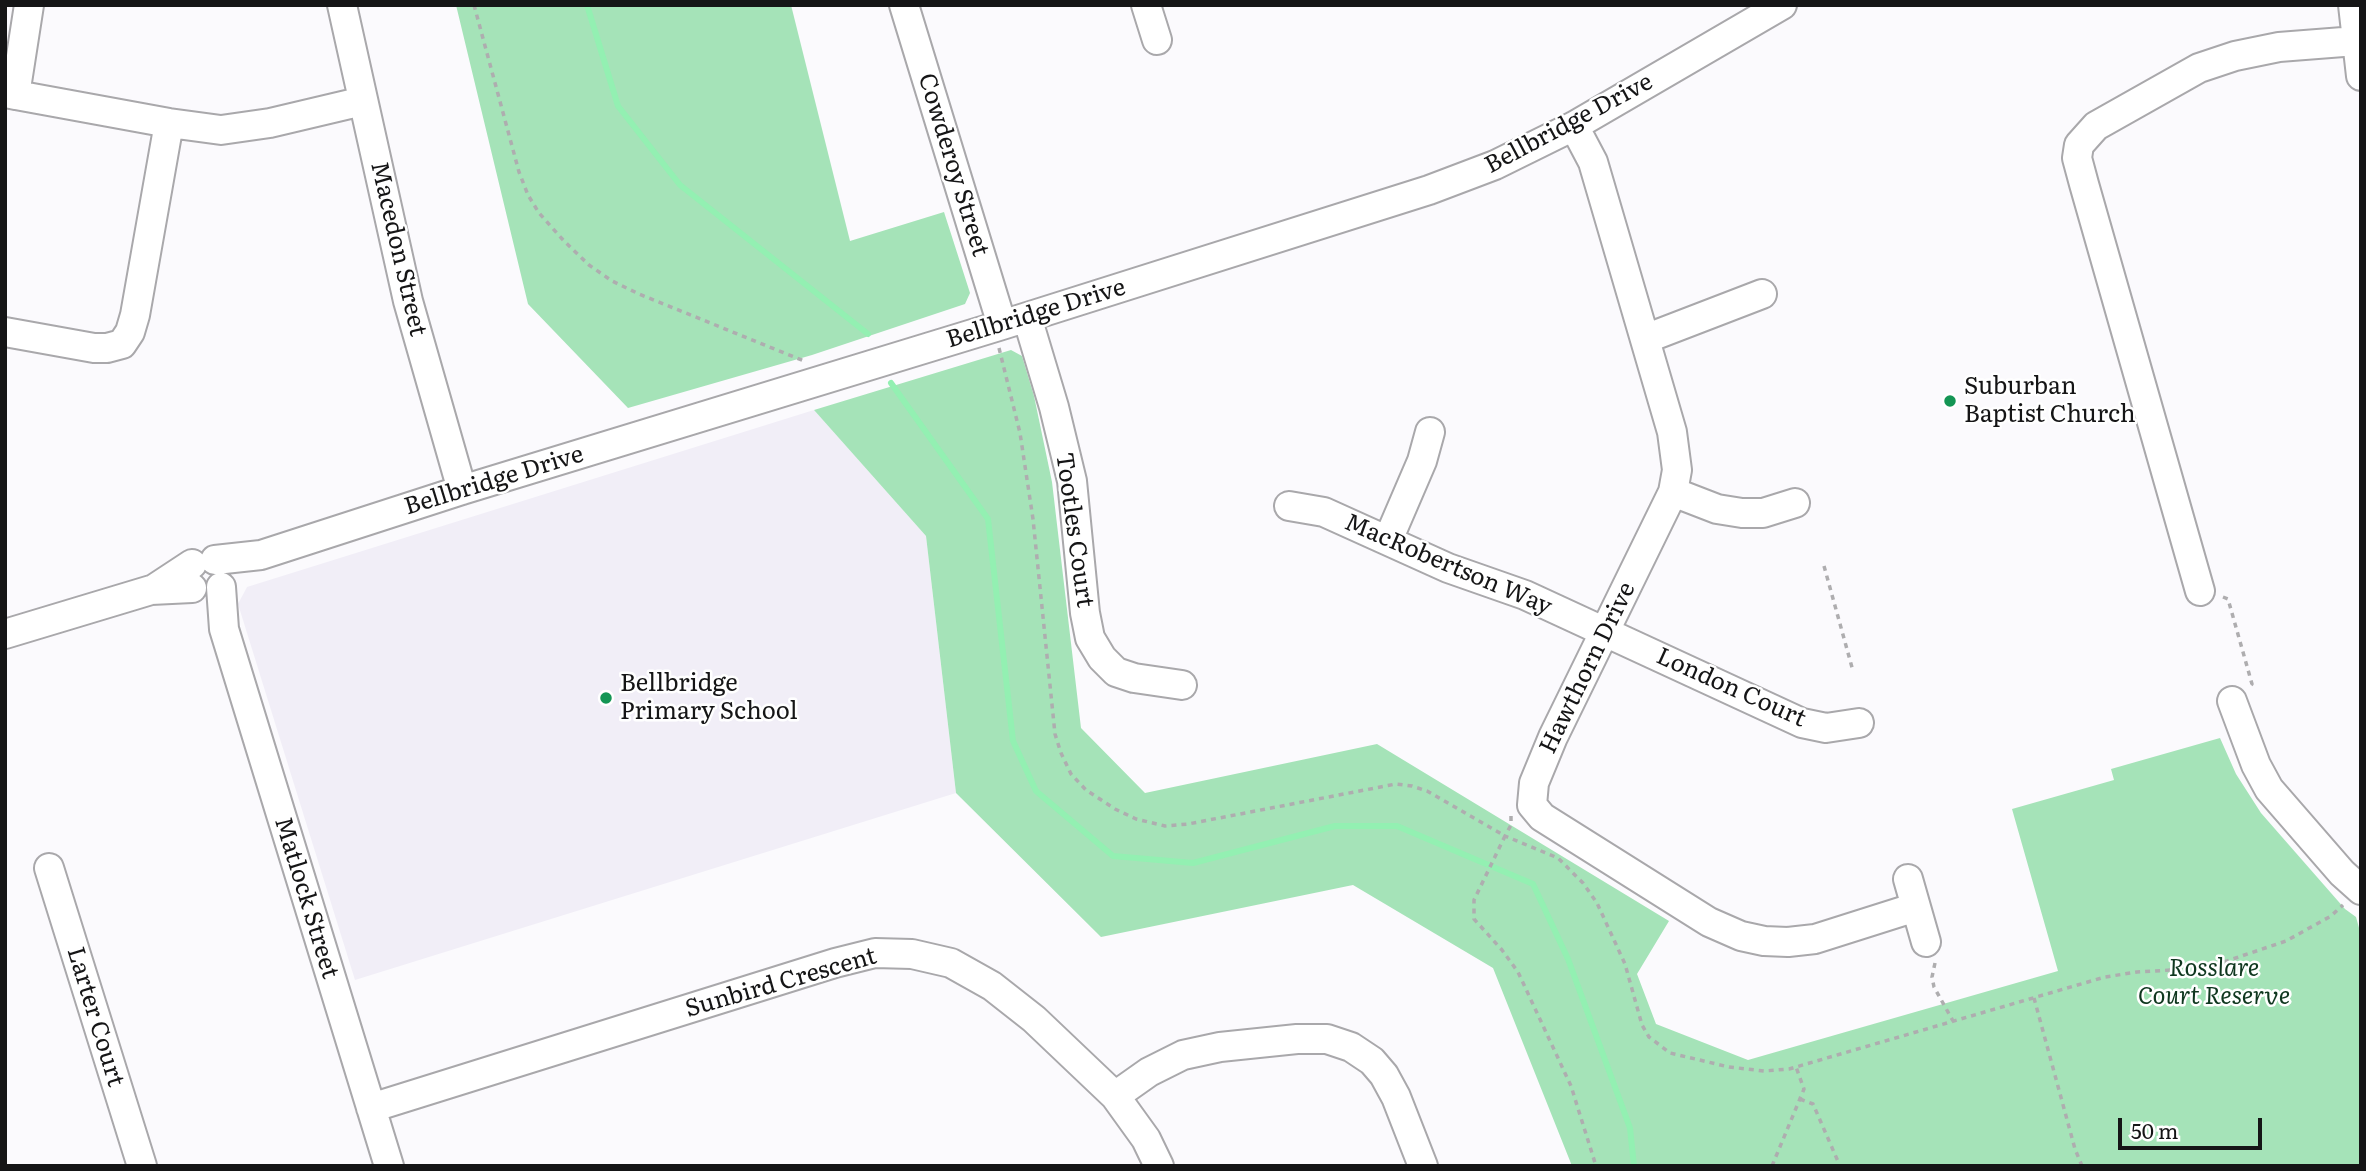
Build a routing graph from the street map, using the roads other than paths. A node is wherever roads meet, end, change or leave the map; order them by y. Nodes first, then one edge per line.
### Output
1 (29, 5) edge
2 (342, 5) edge
3 (904, 5) edge
4 (1146, 5) edge
5 (1782, 5) edge
6 (2353, 5) edge
7 (1157, 40) dead end
8 (2356, 41) junction
9 (2361, 76) edge
10 (10, 94) edge
11 (363, 101) junction
12 (169, 123) junction
13 (1574, 126) junction
14 (1762, 294) dead end
15 (1009, 329) junction
16 (5, 332) edge
17 (1645, 340) junction
18 (1430, 432) dead end
19 (462, 490) junction
20 (1673, 492) junction
21 (1796, 503) dead end
22 (1289, 506) dead end
23 (1388, 540) junction
24 (207, 579) junction
25 (2200, 591) road end
26 (1605, 632) junction
27 (5, 634) edge
28 (1182, 685) dead end
29 (2232, 701) road end
30 (1860, 723) dead end
31 (48, 868) dead end
32 (1908, 879) dead end
33 (2360, 890) edge
34 (1916, 907) junction
35 (1931, 950) road end
36 (1115, 1096) junction
37 (371, 1108) junction
38 (142, 1166) edge
39 (389, 1166) edge
40 (1159, 1166) edge
41 (1423, 1166) edge

1 - 10 street
2 - 11 street, Macedon Street
3 - 15 street, Cowderoy Street
4 - 7 street
5 - 13 street, Bellbridge Drive
6 - 8 street
8 - 9 street
8 - 25 street
10 - 12 street
11 - 12 street
11 - 19 street, Macedon Street
12 - 16 street
13 - 15 street, Bellbridge Drive
13 - 17 street, Hawthorn Drive
14 - 17 street
15 - 19 street, Bellbridge Drive
15 - 28 street, Tootles Court
17 - 20 street, Hawthorn Drive
18 - 23 street
19 - 24 street, Bellbridge Drive
20 - 21 street
20 - 26 street, Hawthorn Drive
22 - 23 street, MacRobertson Way
23 - 26 street, MacRobertson Way
24 - 27 street, Bellbridge Drive
24 - 37 street, Matlock Street
26 - 30 street, London Court
26 - 34 street, Hawthorn Drive
29 - 33 street
31 - 38 street, Larter Court
32 - 34 street
34 - 35 street
36 - 37 street, Sunbird Crescent
36 - 40 street, Sunbird Crescent
36 - 41 street
37 - 39 street, Matlock Street

